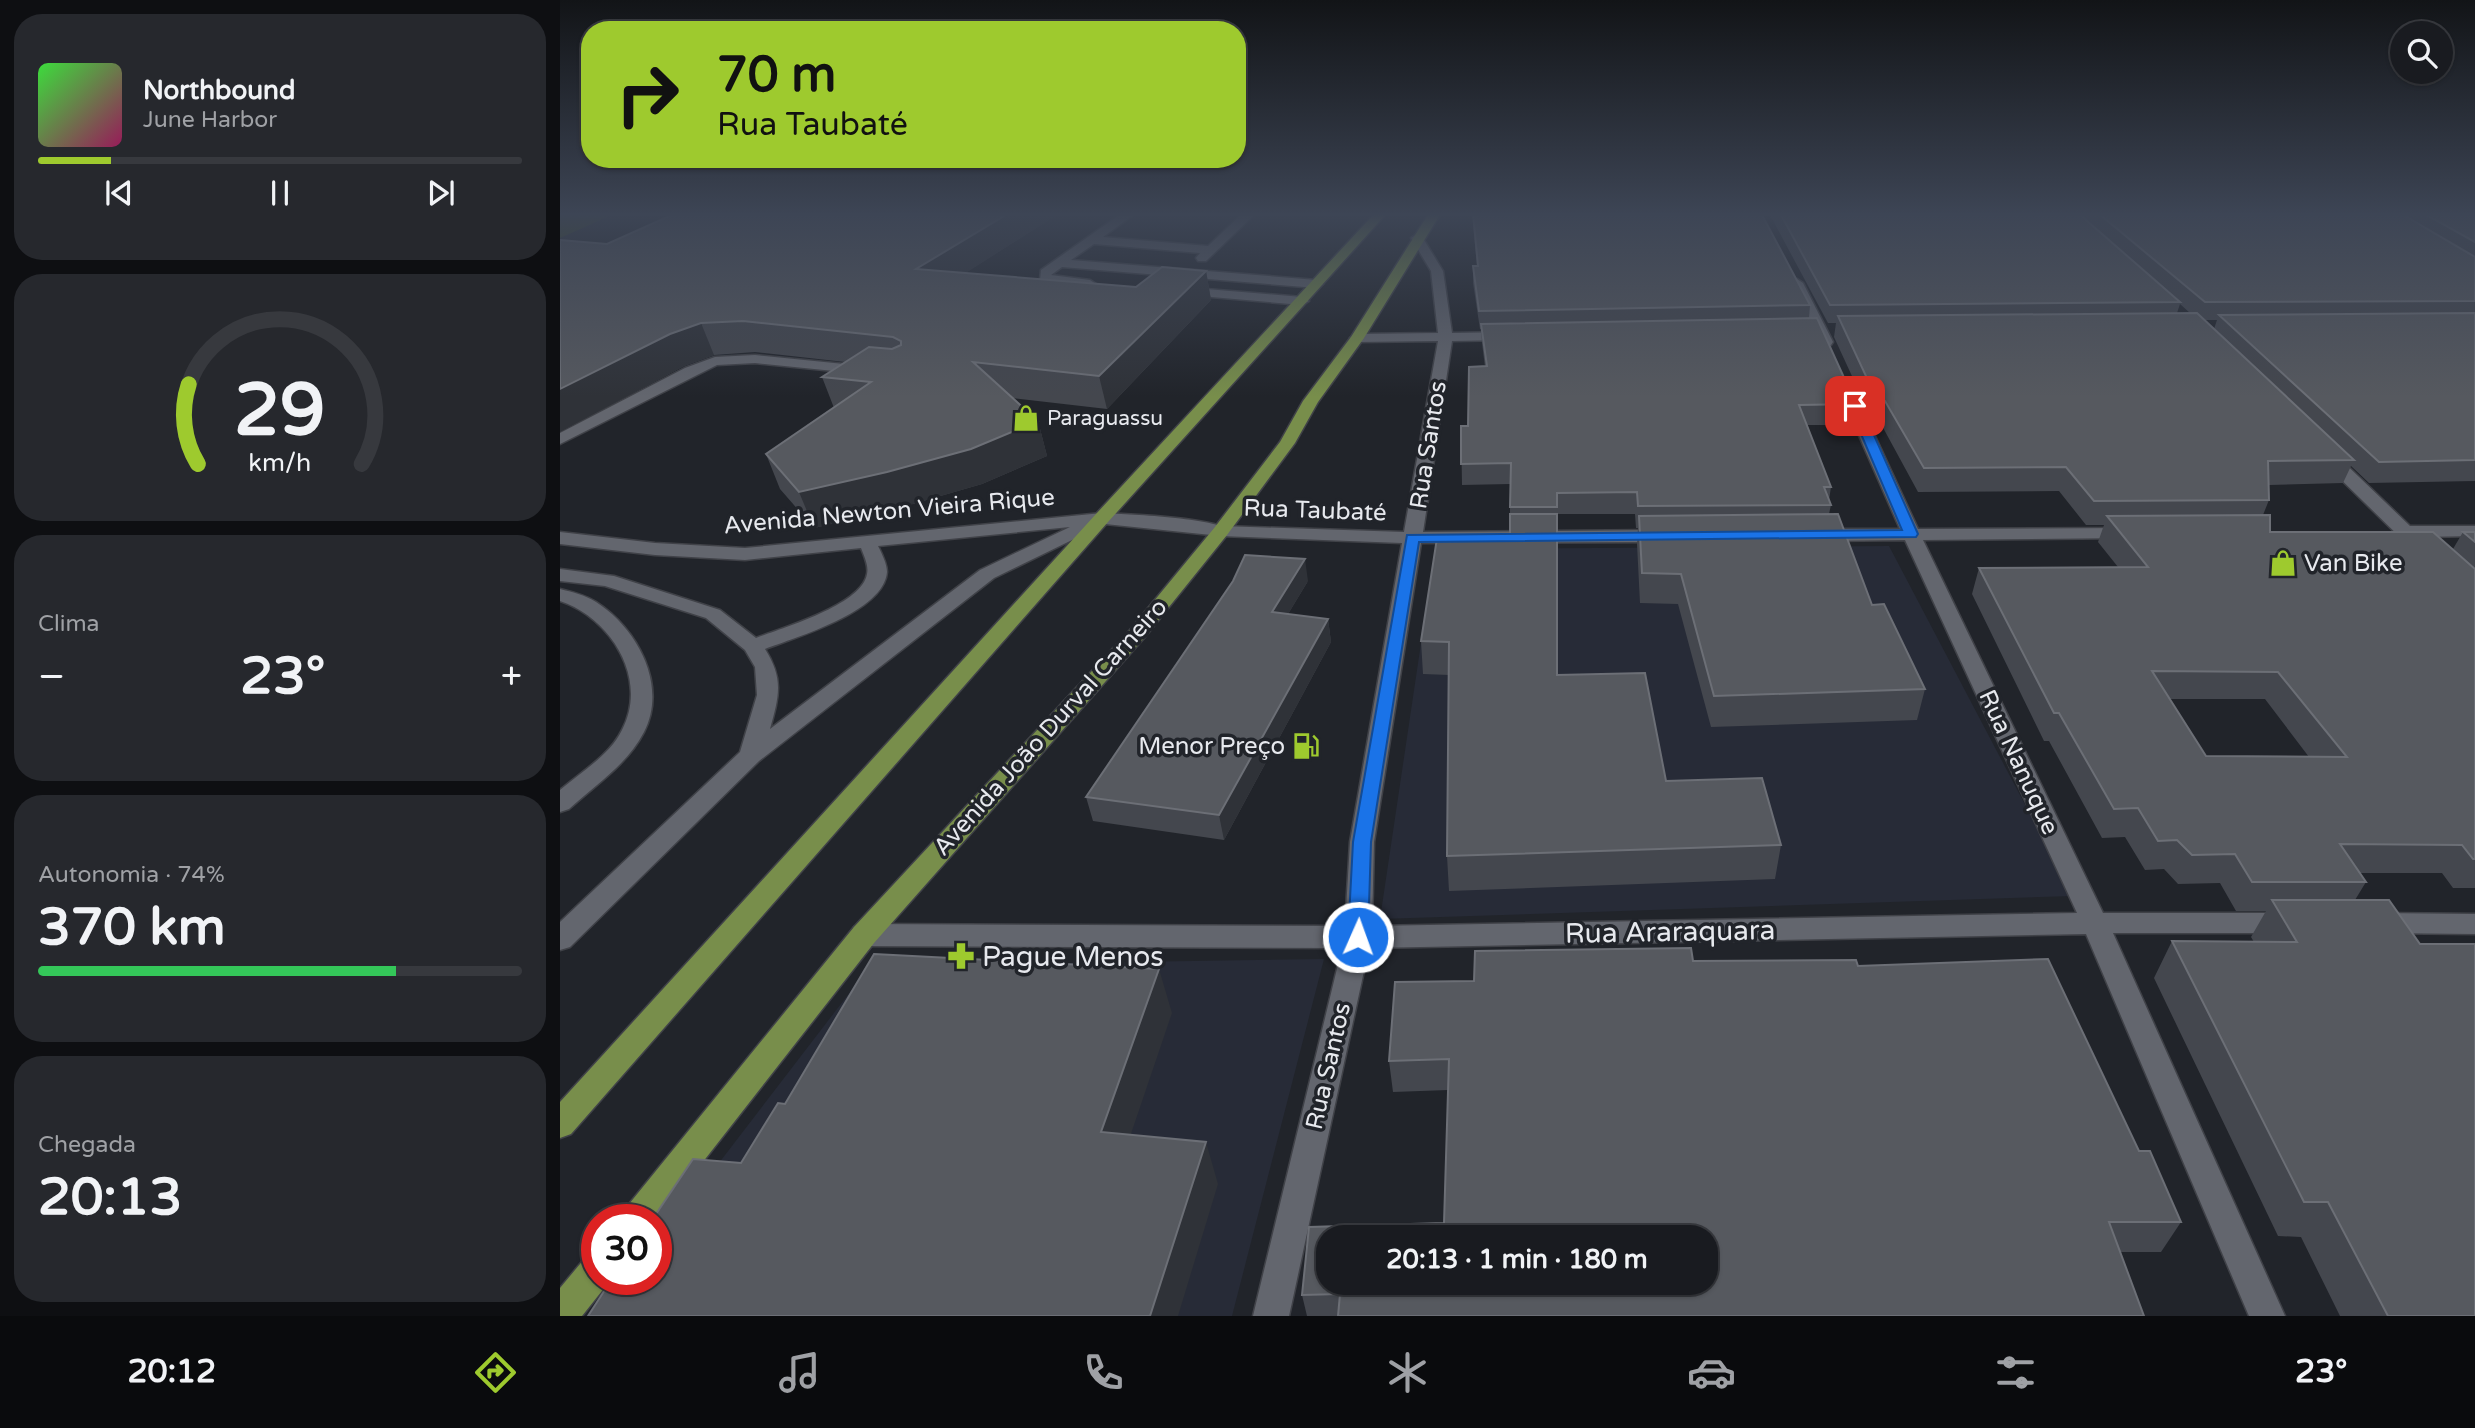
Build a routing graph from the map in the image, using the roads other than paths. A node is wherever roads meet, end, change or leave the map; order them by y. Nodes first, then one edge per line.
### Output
1 (1045, 274) edge
2 (1202, 274) edge
3 (1326, 274) edge
4 (1395, 274) edge
5 (1437, 274) edge
6 (1792, 274) edge
7 (1317, 284) junction
8 (1107, 285) edge
9 (1163, 290) edge
10 (1302, 301) junction
11 (1529, 336) edge
12 (1446, 337) junction
13 (1357, 338) junction
14 (876, 372) edge
15 (560, 439) edge
16 (2319, 448) edge
17 (1102, 518) junction
18 (1221, 531) junction
19 (2475, 531) edge
20 (2378, 532) edge
21 (2406, 532) junction
22 (2145, 533) edge
23 (1911, 534) junction
24 (1800, 535) edge
25 (1689, 536) edge
26 (560, 538) edge
27 (1412, 538) junction
28 (868, 543) junction
29 (2426, 550) edge
30 (560, 575) edge
31 (560, 595) edge
32 (753, 646) junction
33 (751, 755) junction
34 (560, 803) edge
35 (2095, 923) junction
36 (2312, 923) edge
37 (2353, 923) edge
38 (2475, 924) edge
39 (864, 935) junction
40 (1358, 937) junction
41 (560, 939) edge
42 (560, 1124) edge
43 (650, 1204) edge
44 (581, 1290) edge
45 (560, 1316) edge
46 (1271, 1316) edge
47 (2267, 1316) edge

1 - 8 street
2 - 7 street
3 - 7 main road
4 - 13 main road, Avenida João Durval Carneiro
5 - 12 street, Rua Santos
6 - 23 street, Rua Nanuque
7 - 10 main road
9 - 10 street
10 - 17 main road
11 - 12 street
12 - 13 street
12 - 27 street, Rua Santos
13 - 18 main road, Avenida João Durval Carneiro
14 - 15 street
16 - 21 street
17 - 18 street, Avenida Newton Vieira Rique
17 - 28 street, Avenida Newton Vieira Rique
17 - 33 street
17 - 42 main road
18 - 27 street, Rua Taubaté
18 - 39 main road, Avenida João Durval Carneiro
19 - 21 street
20 - 21 street
21 - 29 street
22 - 23 street
23 - 24 street
23 - 35 street, Rua Nanuque
25 - 27 street, Rua Taubaté
26 - 28 street, Avenida Newton Vieira Rique
27 - 40 street, Rua Santos
28 - 32 street
30 - 32 street
31 - 34 street
32 - 33 street
33 - 41 street
35 - 36 street, Rua Araraquara
35 - 40 street, Rua Araraquara
35 - 47 street, Rua Nanuque
37 - 38 street
39 - 40 street, Rua Araraquara
39 - 43 main road, Avenida João Durval Carneiro
40 - 46 street, Rua Santos
44 - 45 main road

